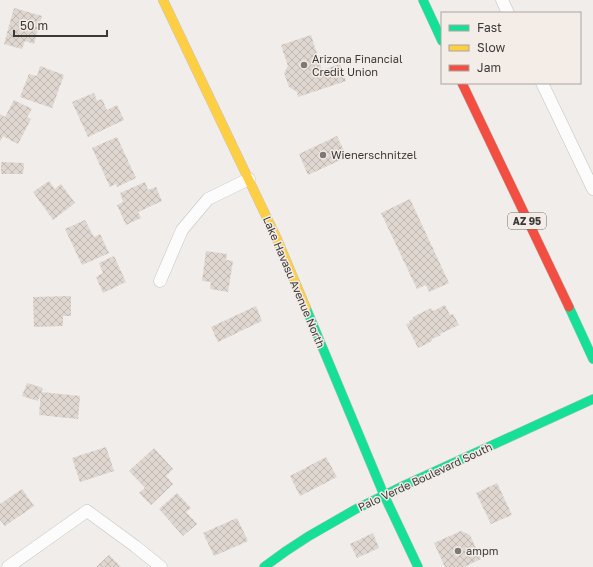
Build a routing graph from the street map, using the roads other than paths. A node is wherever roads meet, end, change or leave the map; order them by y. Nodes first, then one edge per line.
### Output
1 (162, 0) edge
2 (422, 0) edge
3 (502, 0) edge
4 (508, 12) edge
5 (441, 39) edge
6 (462, 84) edge
7 (542, 84) edge
8 (249, 179) junction
9 (593, 189) edge
10 (160, 281) dead end
11 (593, 359) edge
12 (593, 399) edge
13 (384, 495) junction
14 (8, 567) edge
15 (161, 567) edge
16 (264, 567) edge
17 (418, 567) edge

1 - 8 main road, Lake Havasu Avenue North
2 - 5 main road
3 - 4 street
6 - 11 main road, AZ 95
7 - 9 street
8 - 10 street
8 - 13 main road, Lake Havasu Avenue North
12 - 13 main road, Palo Verde Boulevard South
13 - 16 main road, Palo Verde Boulevard South
13 - 17 main road, Lake Havasu Avenue North
14 - 15 street

